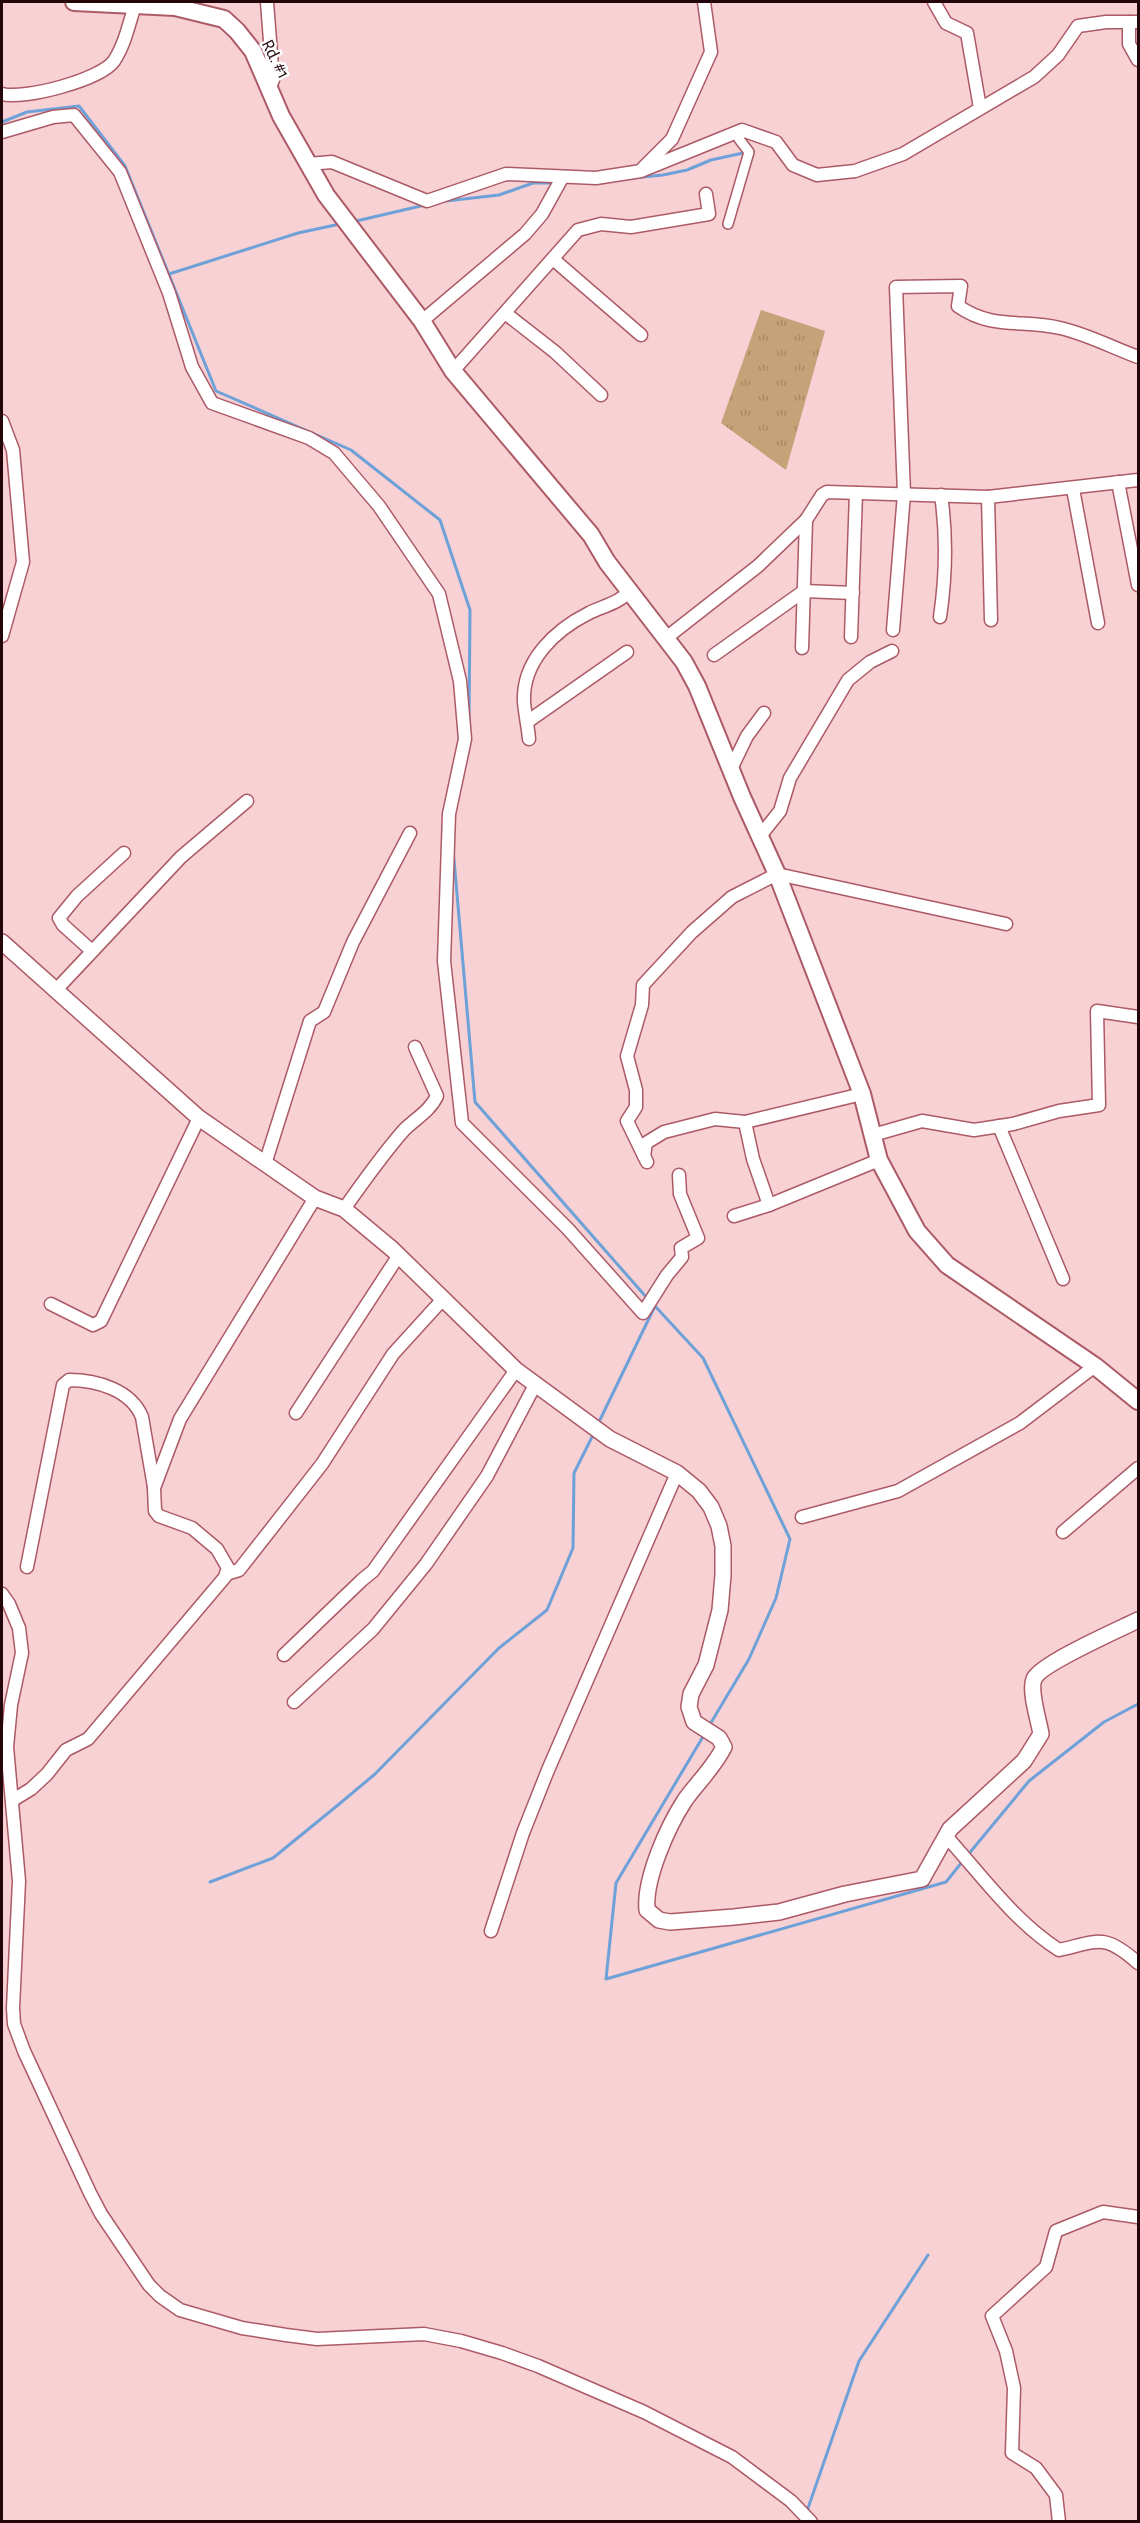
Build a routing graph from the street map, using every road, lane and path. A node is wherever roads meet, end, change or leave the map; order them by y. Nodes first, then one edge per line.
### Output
1 (74, 2) edge
2 (267, 2) edge
3 (704, 2) edge
4 (934, 2) edge
5 (129, 3) edge
6 (1134, 22) edge
7 (1138, 60) edge
8 (270, 87) junction
9 (2, 94) edge
10 (980, 108) junction
11 (742, 130) junction
12 (2, 132) edge
13 (308, 164) junction
14 (641, 171) junction
15 (562, 178) junction
16 (706, 194) dead end
17 (728, 224) dead end
18 (553, 259) junction
19 (505, 313) junction
20 (422, 321) junction
21 (641, 335) dead end
22 (1138, 357) edge
23 (453, 371) junction
24 (601, 395) dead end
25 (2, 421) edge
26 (1138, 480) edge
27 (1118, 482) junction
28 (1073, 489) junction
29 (856, 493) junction
30 (903, 494) junction
31 (941, 495) junction
32 (988, 497) junction
33 (806, 520) junction
34 (1138, 585) edge
35 (629, 591) junction
36 (804, 591) junction
37 (853, 593) junction
38 (940, 617) dead end
39 (991, 620) dead end
40 (1098, 623) dead end
41 (893, 630) dead end
42 (2, 636) edge
43 (851, 637) dead end
44 (666, 638) junction
45 (802, 648) dead end
46 (892, 651) dead end
47 (627, 652) dead end
48 (714, 655) dead end
49 (764, 713) dead end
50 (527, 722) junction
51 (529, 739) dead end
52 (731, 769) junction
53 (247, 801) dead end
54 (410, 833) dead end
55 (760, 836) junction
56 (123, 853) dead end
57 (777, 874) junction
58 (1006, 924) dead end
59 (2, 942) edge
60 (92, 951) junction
61 (55, 991) junction
62 (1138, 1017) edge
63 (415, 1047) dead end
64 (862, 1094) junction
65 (199, 1118) junction
66 (745, 1122) junction
67 (999, 1126) junction
68 (873, 1136) junction
69 (879, 1160) junction
70 (265, 1164) junction
71 (679, 1175) dead end
72 (315, 1198) junction
73 (769, 1205) junction
74 (344, 1209) junction
75 (734, 1216) dead end
76 (399, 1255) junction
77 (1063, 1279) dead end
78 (443, 1299) junction
79 (51, 1304) dead end
80 (1095, 1366) junction
81 (516, 1370) junction
82 (535, 1385) junction
83 (1138, 1401) edge
84 (296, 1413) dead end
85 (1138, 1468) edge
86 (677, 1473) junction
87 (154, 1488) junction
88 (802, 1517) dead end
89 (1064, 1532) dead end
90 (27, 1568) dead end
91 (226, 1574) junction
92 (2, 1594) edge
93 (1138, 1620) edge
94 (284, 1655) dead end
95 (294, 1702) dead end
96 (13, 1800) junction
97 (946, 1836) junction
98 (491, 1931) dead end
99 (1138, 1963) edge
100 (1138, 2217) edge
101 (810, 2522) edge
102 (1059, 2522) edge

1 - 5 main road, Rd. #1
2 - 8 street
3 - 14 street
4 - 10 street
5 - 8 main road, Rd. #1
5 - 9 street
6 - 7 street
6 - 10 street
8 - 13 main road, Rd. #1
10 - 11 street
11 - 14 street
11 - 17 street
12 - 71 street
13 - 15 street
13 - 20 main road, Rd. #1
14 - 15 street
15 - 20 street
16 - 18 street
18 - 19 street
18 - 21 street
19 - 23 street
19 - 24 street
20 - 23 main road, Rd. #1
22 - 30 street
23 - 35 main road, Rd. #1
25 - 42 street
26 - 27 street
27 - 28 street
27 - 34 street
28 - 32 street
28 - 40 street
29 - 30 street
29 - 33 street
29 - 37 street
30 - 31 street
30 - 41 street
31 - 32 street
31 - 38 street
32 - 39 street
33 - 36 street
33 - 44 street
35 - 44 main road, Rd. #1
35 - 50 street
36 - 37 street
36 - 45 street
36 - 48 street
37 - 43 street
44 - 52 main road, Rd. #1
46 - 55 street
47 - 50 street
49 - 52 street
50 - 51 street
52 - 55 main road, Rd. #1
53 - 60 street
54 - 70 street
55 - 57 main road, Rd. #1
56 - 60 street
57 - 58 street
57 - 64 main road, Rd. #1
57 - 66 street
59 - 61 street
60 - 61 street
61 - 65 street
62 - 67 street
63 - 74 street
64 - 66 street
64 - 68 main road, Rd. #1
65 - 70 street
65 - 79 street
66 - 73 street
67 - 68 street
67 - 77 street
68 - 69 main road, Rd. #1
69 - 73 street
69 - 80 main road, Rd. #1
70 - 72 street
72 - 74 street
72 - 87 street
73 - 75 street
74 - 76 street
76 - 78 street
76 - 84 street
78 - 81 street
78 - 91 street
80 - 83 main road, Rd. #1
80 - 88 street
81 - 82 street
81 - 94 street
82 - 86 street
82 - 95 street
85 - 89 street
86 - 97 street
86 - 98 street
87 - 90 street
87 - 91 street
91 - 96 street
92 - 96 street
93 - 97 street
96 - 101 street
97 - 99 street
100 - 102 street

